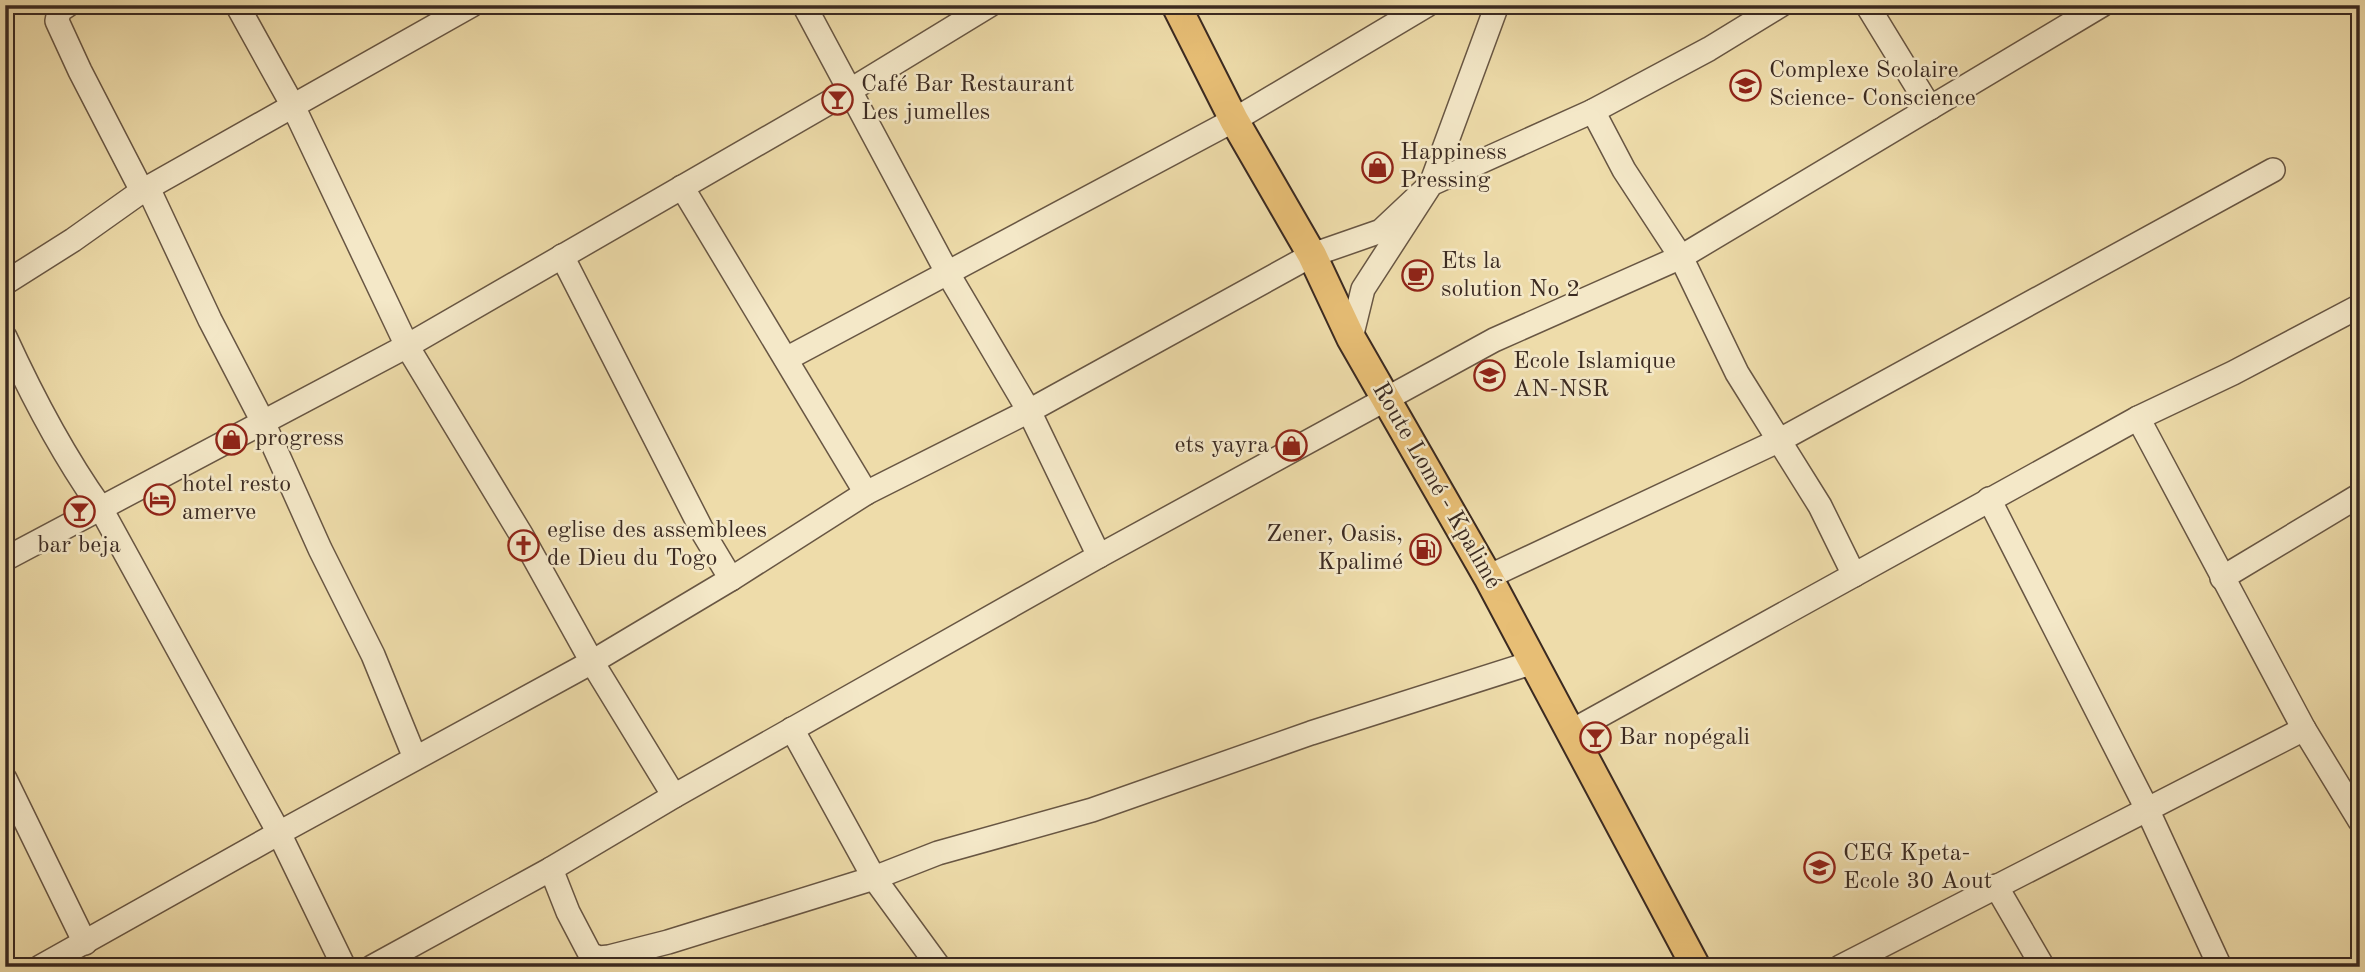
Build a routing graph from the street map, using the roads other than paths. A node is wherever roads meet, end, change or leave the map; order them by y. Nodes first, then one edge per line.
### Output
1 (68, 5) edge
2 (237, 5) edge
3 (472, 5) edge
4 (804, 5) edge
5 (990, 5) edge
6 (1176, 5) edge
7 (1427, 5) edge
8 (1497, 5) edge
9 (1781, 5) edge
10 (1867, 5) edge
11 (2102, 5) edge
12 (849, 91) junction
13 (293, 106) junction
14 (1930, 108) junction
15 (1593, 111) junction
16 (1234, 120) junction
17 (2273, 170) dead end
18 (1431, 184) junction
19 (682, 187) junction
20 (145, 189) junction
21 (1312, 255) junction
22 (562, 256) junction
23 (1681, 257) junction
24 (947, 272) junction
25 (5, 283) edge
26 (2360, 306) edge
27 (5, 337) edge
28 (1351, 338) junction
29 (407, 346) junction
30 (786, 359) junction
31 (1387, 399) junction
32 (1029, 411) junction
33 (2138, 418) junction
34 (263, 422) junction
35 (1780, 440) junction
36 (866, 493) junction
37 (2360, 495) edge
38 (1989, 499) junction
39 (100, 507) junction
40 (1098, 556) junction
41 (5, 559) edge
42 (1854, 575) junction
43 (1488, 577) junction
44 (2222, 578) junction
45 (731, 579) junction
46 (592, 662) junction
47 (1534, 662) junction
48 (792, 729) junction
49 (2304, 729) junction
50 (1570, 732) junction
51 (415, 758) junction
52 (5, 779) edge
53 (674, 796) junction
54 (2147, 809) junction
55 (2360, 821) edge
56 (279, 833) junction
57 (551, 869) junction
58 (874, 878) junction
59 (1996, 886) junction
60 (85, 943) junction
61 (40, 967) edge
62 (344, 967) edge
63 (372, 967) edge
64 (939, 967) edge
65 (1696, 967) edge
66 (1840, 967) edge
67 (2043, 967) edge
68 (2220, 967) edge

1 - 20 street
2 - 13 street
3 - 13 street
4 - 12 street
5 - 12 street
6 - 16 main road, Route Lomé - Kpalimé
7 - 16 street
8 - 18 street
9 - 15 street
10 - 14 street
11 - 14 street
12 - 19 street
12 - 24 street
13 - 20 street
13 - 29 street
14 - 23 street
15 - 18 street
15 - 23 street
16 - 21 main road, Route Lomé - Kpalimé
16 - 24 street
17 - 35 street
18 - 21 street
18 - 28 street
19 - 22 street
19 - 30 street
20 - 25 street
20 - 34 street
21 - 28 main road, Route Lomé - Kpalimé
21 - 32 street
22 - 29 street
22 - 45 street
23 - 31 street
23 - 35 street
24 - 30 street
24 - 32 street
26 - 33 street
27 - 39 street
28 - 31 main road, Route Lomé - Kpalimé
29 - 34 street
29 - 46 street
30 - 36 street
31 - 40 street
31 - 43 main road, Route Lomé - Kpalimé
32 - 36 street
32 - 40 street
33 - 38 street
33 - 44 street
34 - 39 street
34 - 51 street
35 - 42 street
35 - 43 street
36 - 45 street
37 - 44 street
38 - 42 street
38 - 54 street
39 - 41 street
39 - 56 street
40 - 48 street
42 - 50 street
43 - 47 main road, Route Lomé - Kpalimé
44 - 49 street
45 - 46 street
46 - 51 street
46 - 53 street
47 - 50 main road, Route Lomé - Kpalimé
47 - 58 street
48 - 53 street
48 - 58 street
49 - 54 street
49 - 55 street
50 - 65 main road, Route Lomé - Kpalimé
51 - 56 street
52 - 60 street
53 - 57 street
54 - 59 street
54 - 68 street
56 - 60 street
56 - 62 street
57 - 58 street
57 - 63 street
58 - 64 street
59 - 66 street
59 - 67 street
60 - 61 street

